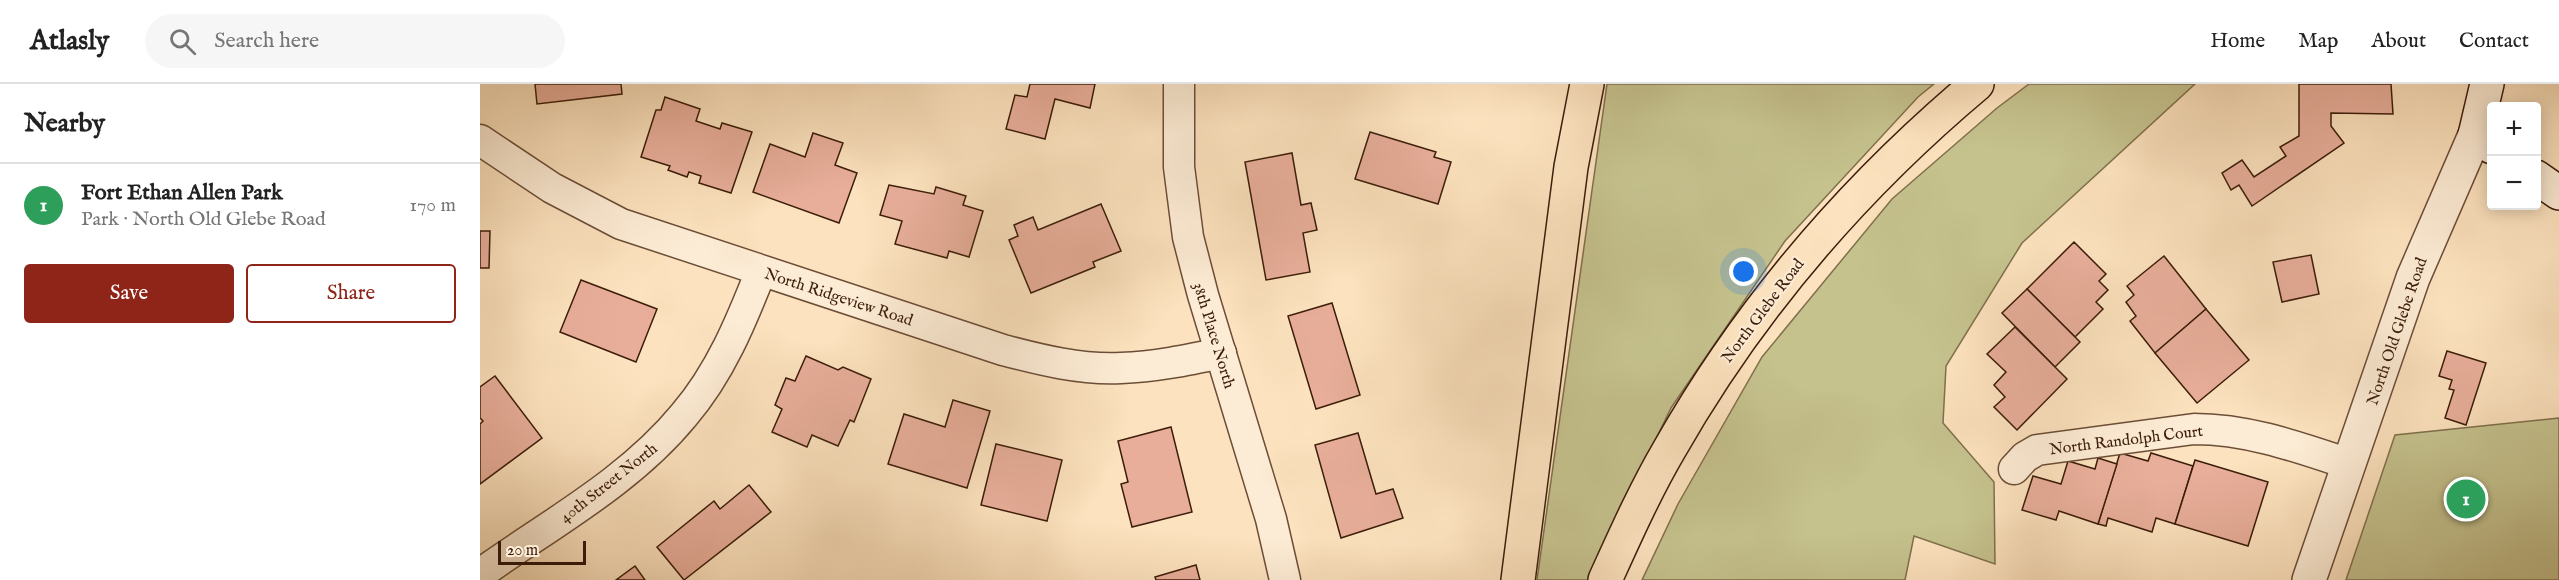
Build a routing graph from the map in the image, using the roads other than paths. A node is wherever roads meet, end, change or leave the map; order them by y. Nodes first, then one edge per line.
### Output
1 (1179, 84) edge
2 (1587, 84) edge
3 (1977, 84) edge
4 (2487, 84) edge
5 (480, 140) edge
6 (2483, 141) edge
7 (2541, 180) edge
8 (2559, 193) edge
9 (761, 271) junction
10 (1221, 353) junction
11 (2349, 464) junction
12 (2014, 469) dead end
13 (480, 574) edge
14 (1285, 580) edge
15 (1518, 580) edge
16 (1605, 580) edge
17 (2309, 580) edge

1 - 10 street, 38th Place North
2 - 15 main road
3 - 16 main road, North Glebe Road
4 - 6 street, North Old Glebe Road
5 - 9 street, North Ridgeview Road
6 - 11 street, North Old Glebe Road
7 - 8 street
9 - 10 street, North Ridgeview Road
9 - 13 street, 40th Street North
10 - 14 street, 38th Place North
11 - 12 street, North Randolph Court
11 - 17 street, North Old Glebe Road

